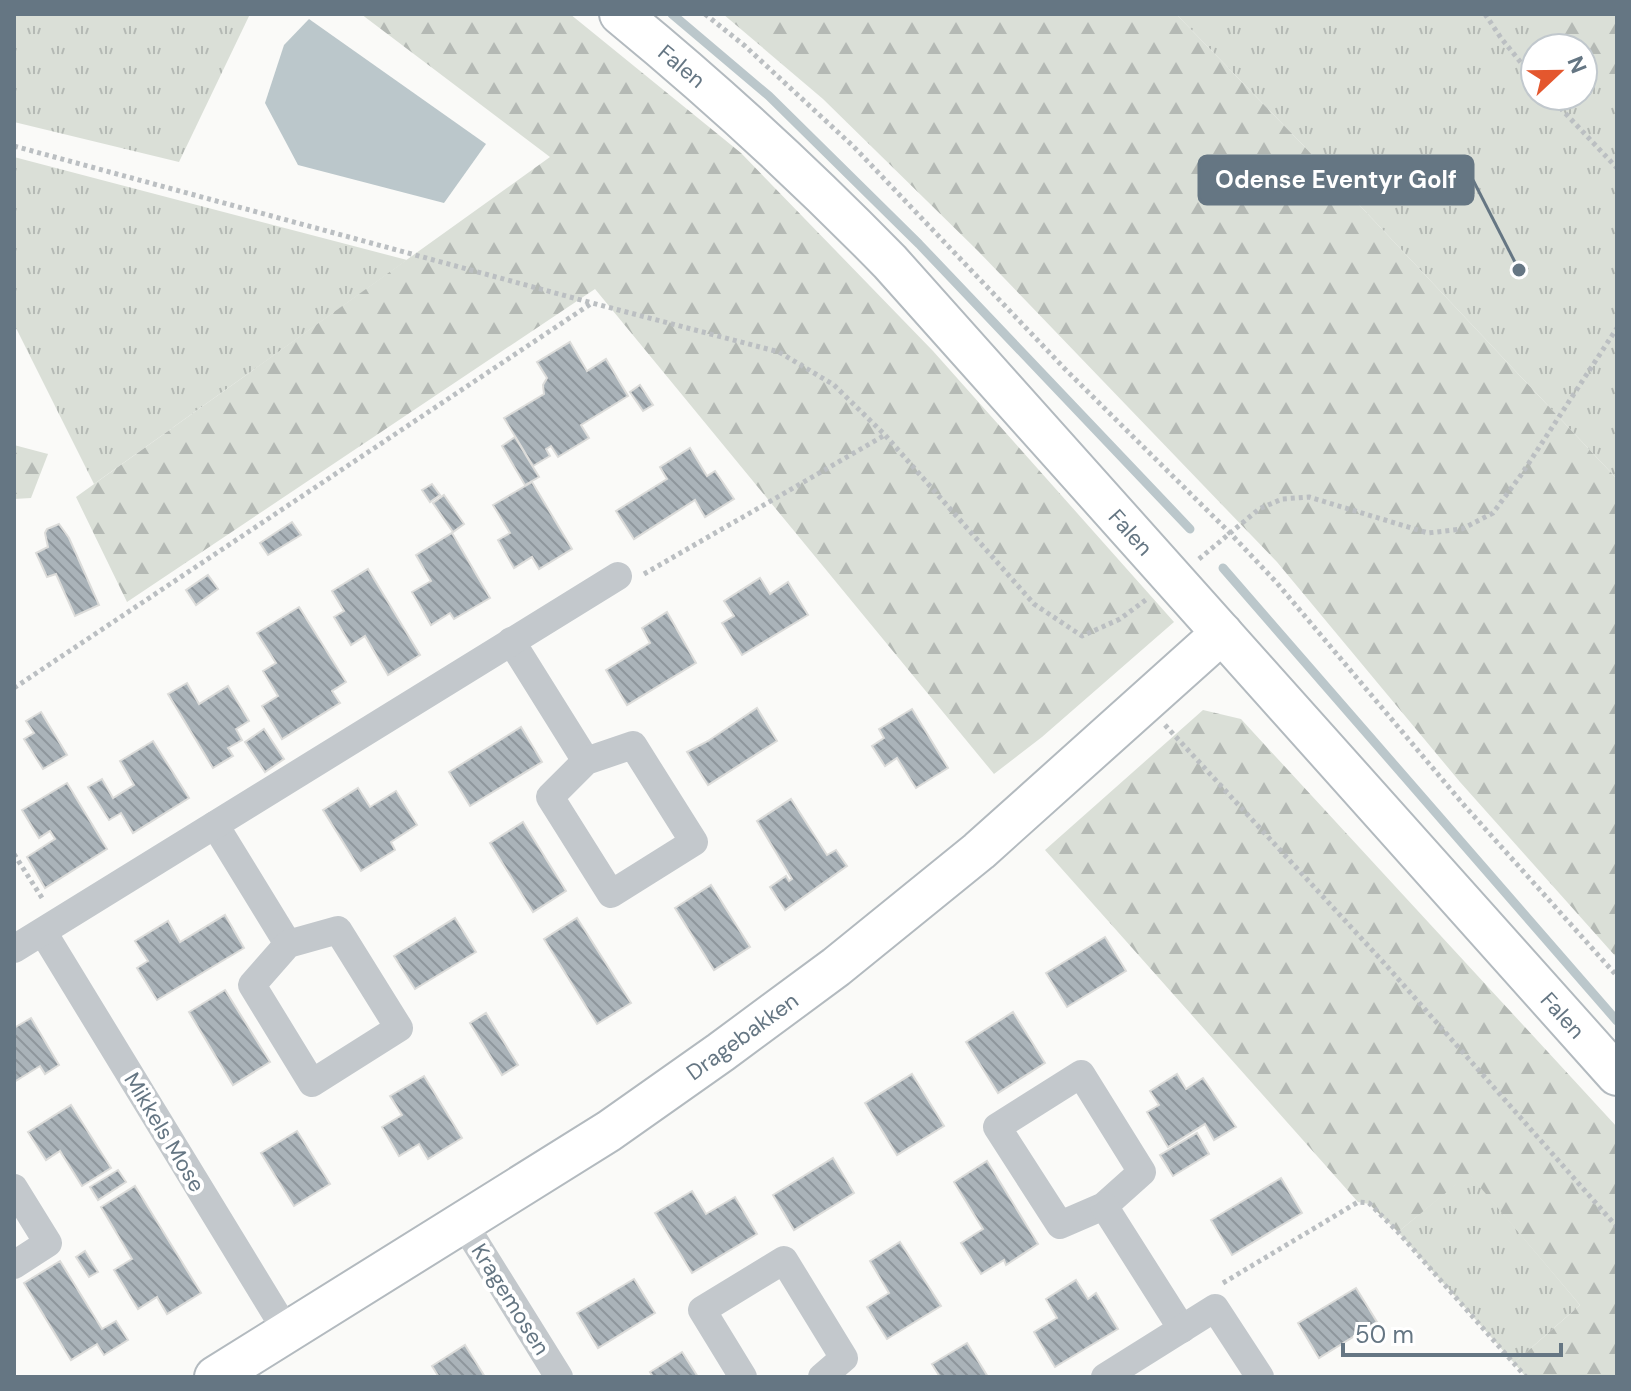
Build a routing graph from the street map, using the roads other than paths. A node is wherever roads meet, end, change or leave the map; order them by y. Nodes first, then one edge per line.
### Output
1 (620, 14) edge
2 (618, 576) road end
3 (1222, 633) junction
4 (511, 641) junction
5 (586, 761) junction
6 (215, 825) junction
7 (50, 927) junction
8 (288, 944) junction
9 (14, 949) edge
10 (1617, 1075) edge
11 (14, 1188) edge
12 (1104, 1206) junction
13 (462, 1221) junction
14 (14, 1265) edge
15 (1182, 1329) junction
16 (287, 1332) junction
17 (215, 1377) edge
18 (559, 1377) edge
19 (743, 1377) edge
20 (822, 1377) edge
21 (1105, 1377) edge
22 (1260, 1377) edge

1 - 3 street, Falen
2 - 4 street
3 - 10 street, Falen
3 - 13 street, Dragebakken
4 - 5 street
4 - 6 street
5 - 5 street
6 - 7 street
6 - 8 street
7 - 9 street
7 - 16 street, Mikkels Mose
8 - 8 street
11 - 14 street
12 - 12 street
12 - 15 street
13 - 16 street, Dragebakken
13 - 18 street, Kragemosen
15 - 21 street
15 - 22 street
16 - 17 street, Dragebakken
19 - 20 street

